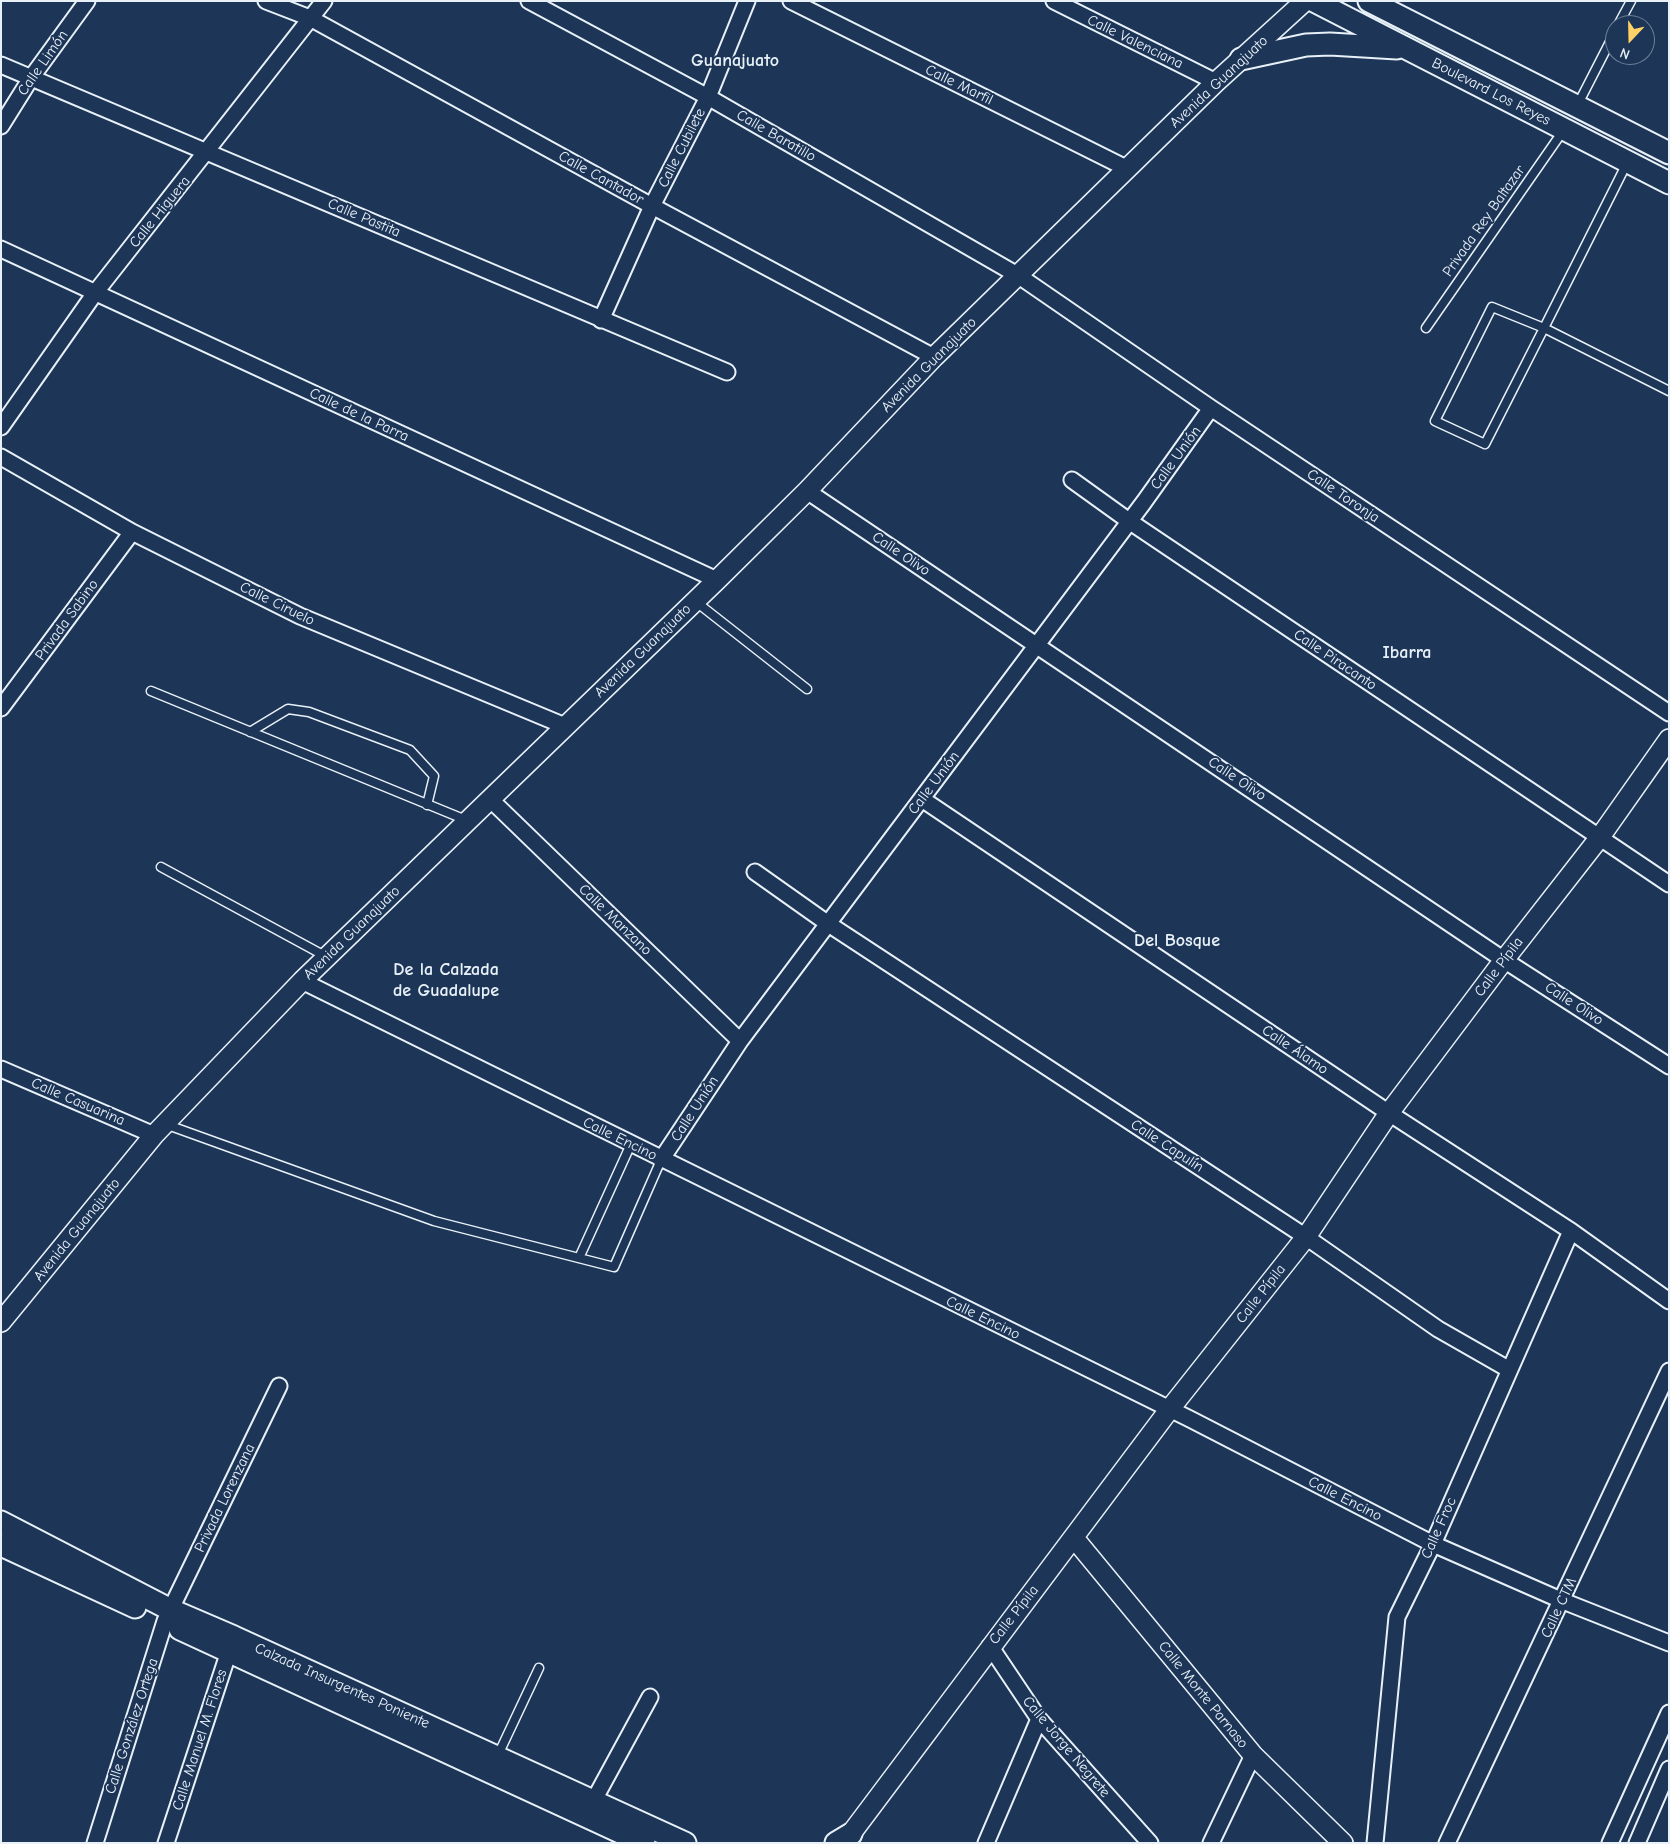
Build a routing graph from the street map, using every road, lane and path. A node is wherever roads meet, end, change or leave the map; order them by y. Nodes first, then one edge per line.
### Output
1 (87, 1) edge
2 (266, 1) edge
3 (324, 1) edge
4 (529, 1) edge
5 (747, 1) edge
6 (791, 1) edge
7 (1054, 1) edge
8 (1306, 1) edge
9 (1314, 1) edge
10 (1370, 1) edge
11 (1631, 1) edge
12 (1623, 15) edge
13 (310, 18) junction
14 (1408, 50) junction
15 (1605, 51) edge
16 (1241, 60) junction
17 (1, 65) edge
18 (31, 78) junction
19 (1216, 82) junction
20 (708, 97) junction
21 (1576, 107) junction
22 (1, 126) edge
23 (1564, 130) junction
24 (208, 151) junction
25 (1669, 153) edge
26 (1628, 162) junction
27 (1128, 169) junction
28 (1669, 183) edge
29 (652, 206) junction
30 (1, 249) edge
31 (1019, 276) junction
32 (95, 293) junction
33 (601, 320) junction
34 (1426, 328) dead end
35 (1544, 328) junction
36 (934, 357) junction
37 (727, 372) dead end
38 (1669, 391) edge
39 (1211, 408) junction
40 (1, 427) edge
41 (1, 457) edge
42 (1072, 480) dead end
43 (807, 491) junction
44 (1129, 521) junction
45 (132, 532) junction
46 (717, 580) junction
47 (695, 601) junction
48 (1037, 644) junction
49 (806, 689) dead end
50 (151, 691) dead end
51 (1, 708) edge
52 (1669, 713) edge
53 (565, 726) junction
54 (250, 732) junction
55 (1669, 739) edge
56 (490, 798) junction
57 (922, 799) junction
58 (427, 805) junction
59 (467, 821) junction
60 (1600, 837) junction
61 (161, 867) dead end
62 (755, 872) dead end
63 (1669, 884) edge
64 (827, 922) junction
65 (327, 957) junction
66 (1504, 960) junction
67 (302, 982) junction
68 (740, 1041) junction
69 (1669, 1066) edge
70 (1, 1069) edge
71 (1389, 1113) junction
72 (160, 1130) junction
73 (631, 1144) junction
74 (662, 1160) junction
75 (1571, 1231) junction
76 (1306, 1237) junction
77 (579, 1258) junction
78 (1669, 1302) edge
79 (1, 1322) edge
80 (1508, 1369) junction
81 (1669, 1371) edge
82 (280, 1386) dead end
83 (1169, 1410) junction
84 (1, 1522) edge
85 (1074, 1538) junction
86 (1433, 1544) junction
87 (1, 1545) edge
88 (1563, 1601) junction
89 (168, 1616) junction
90 (1669, 1643) edge
91 (231, 1644) junction
92 (990, 1646) junction
93 (539, 1668) dead end
94 (650, 1697) dead end
95 (1669, 1713) edge
96 (1039, 1719) junction
97 (1253, 1755) junction
98 (498, 1757) junction
99 (1669, 1769) edge
100 (594, 1800) junction
101 (844, 1840) edge
102 (95, 1843) edge
103 (166, 1843) edge
104 (644, 1843) edge
105 (685, 1843) edge
106 (986, 1843) edge
107 (1150, 1843) edge
108 (1211, 1843) edge
109 (1343, 1843) edge
110 (1375, 1843) edge
111 (1447, 1843) edge
112 (1610, 1843) edge
113 (1637, 1843) edge

1 - 18 street, Calle Limón
2 - 13 street, Calle Cantador
3 - 13 street, Calle Higuera
4 - 20 street, Calle Baratillo
5 - 20 street, Calle Cubilete
6 - 27 street, Calle Marfil
7 - 19 street, Calle Valenciana
8 - 16 street, Avenida Guanajuato
9 - 14 main road, Boulevard Los Reyes
10 - 21 main road, Boulevard Los Reyes
11 - 12 lane
13 - 24 street, Calle Higuera
13 - 29 street, Calle Cantador
14 - 16 main road
14 - 23 main road, Boulevard Los Reyes
15 - 21 lane
16 - 19 street, Avenida Guanajuato
17 - 18 street, Calle Pastita
18 - 22 street, Calle Limón
18 - 24 street, Calle Pastita
19 - 27 street, Avenida Guanajuato
20 - 29 street, Calle Cubilete
20 - 31 street, Calle Baratillo
21 - 25 main road, Boulevard Los Reyes
23 - 26 main road, Boulevard Los Reyes
23 - 34 lane, Privada Rey Baltazar
24 - 32 street, Calle Higuera
24 - 33 street, Calle Pastita
26 - 28 main road, Boulevard Los Reyes
26 - 35 lane
27 - 31 street, Avenida Guanajuato
29 - 33 street, Calle Cubilete
29 - 36 street, Calle Cantador
30 - 32 street, Calle de la Parra
31 - 36 street, Avenida Guanajuato
31 - 39 street, Calle Toronja
32 - 40 street, Calle Higuera
32 - 46 street, Calle de la Parra
33 - 37 street, Calle Pastita
35 - 35 lane
35 - 38 lane
36 - 43 street, Avenida Guanajuato
39 - 44 street, Calle Unión
39 - 52 street, Calle Toronja
41 - 45 street, Calle Ciruelo
42 - 44 street, Calle Piracanto
43 - 46 street, Avenida Guanajuato
43 - 48 street, Calle Olivo
44 - 48 street, Calle Unión
44 - 60 street, Calle Piracanto
45 - 51 street, Privada Sabino
45 - 53 street, Calle Ciruelo
46 - 47 street, Avenida Guanajuato
47 - 49 lane
47 - 53 street, Avenida Guanajuato
48 - 57 street, Calle Unión
48 - 66 street, Calle Olivo
50 - 54 lane
53 - 56 street, Avenida Guanajuato
54 - 58 lane
54 - 58 lane
55 - 60 street, Calle Pípila
56 - 59 street, Avenida Guanajuato
56 - 68 street, Calle Manzano
57 - 64 street, Calle Unión
57 - 71 street, Calle Álamo
58 - 59 lane
59 - 65 street, Avenida Guanajuato
60 - 63 street, Calle Piracanto
60 - 66 street, Calle Pípila
61 - 65 lane
62 - 64 street, Calle Capulín
64 - 68 street, Calle Unión
64 - 76 street, Calle Capulín
65 - 67 street, Avenida Guanajuato
66 - 69 street, Calle Olivo
66 - 71 street, Calle Pípila
67 - 72 street, Avenida Guanajuato
67 - 73 street, Calle Encino
68 - 74 street, Calle Unión
70 - 72 street, Calle Casuarina
71 - 75 street, Calle Álamo
71 - 76 street, Calle Pípila
72 - 77 lane
72 - 79 street, Avenida Guanajuato
73 - 74 street, Calle Encino
73 - 77 lane
74 - 77 lane
74 - 83 street, Calle Encino
75 - 78 street, Calle Álamo
75 - 80 street, Calle Froc
76 - 80 street, Calle Capulín
76 - 83 street, Calle Pípila
80 - 86 street, Calle Froc
81 - 88 street, Calle CTM
82 - 89 street, Privada Lorenzana
83 - 85 street, Calle Pípila
83 - 86 street, Calle Encino
84 - 89 main road, Calzada Insurgentes Poniente
85 - 92 street, Calle Pípila
85 - 97 street, Calle Monte Parnaso
86 - 88 street, Calle Encino
86 - 110 street, Calle Froc
87 - 89 main road, Calzada Insurgentes Poniente
88 - 90 street, Calle Encino
88 - 111 street, Calle CTM
89 - 91 main road, Calzada Insurgentes Poniente
89 - 102 street, Calle González Ortega
91 - 98 main road, Calzada Insurgentes Poniente
91 - 103 street, Calle Manuel M. Flores
91 - 104 main road, Calzada Insurgentes Poniente
92 - 96 street, Calle Jorge Negrete
92 - 101 street, Calle Pípila
93 - 98 lane
94 - 100 street
95 - 112 street
96 - 106 street
96 - 107 street, Calle Jorge Negrete
97 - 108 street
97 - 109 street, Calle Monte Parnaso
98 - 100 main road, Calzada Insurgentes Poniente
99 - 113 street
100 - 105 main road, Calzada Insurgentes Poniente

